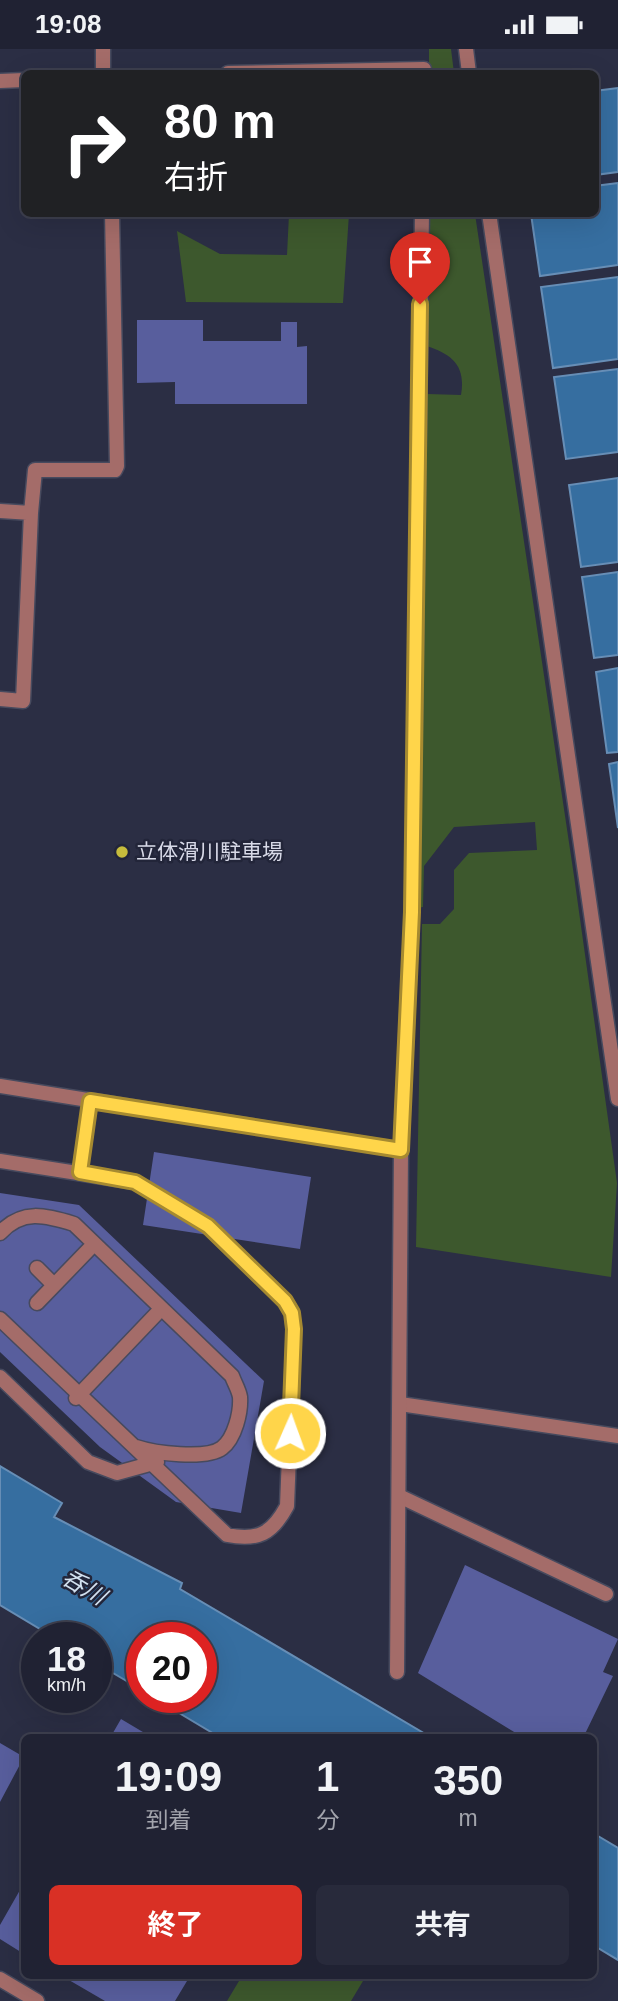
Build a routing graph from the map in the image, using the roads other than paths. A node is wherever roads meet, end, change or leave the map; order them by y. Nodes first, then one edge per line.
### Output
1 (103, 49) edge
2 (466, 49) edge
3 (103, 70) edge
4 (375, 70) edge
5 (424, 70) edge
6 (469, 70) edge
7 (21, 80) edge
8 (0, 81) edge
9 (112, 217) edge
10 (422, 217) edge
11 (490, 217) edge
12 (0, 511) edge
13 (31, 513) junction
14 (0, 699) edge
15 (0, 1086) edge
16 (618, 1099) edge
17 (90, 1101) junction
18 (401, 1150) junction
19 (0, 1161) edge
20 (80, 1172) junction
21 (0, 1233) edge
22 (94, 1244) junction
23 (37, 1268) dead end
24 (54, 1285) junction
25 (37, 1303) dead end
26 (161, 1308) junction
27 (0, 1319) edge
28 (0, 1325) edge
29 (0, 1377) edge
30 (76, 1398) junction
31 (400, 1403) junction
32 (618, 1436) edge
33 (188, 1453) junction
34 (399, 1496) junction
35 (606, 1594) dead end
36 (397, 1672) dead end
37 (0, 1979) edge
38 (37, 2001) edge

1 - 3 street
2 - 6 street
4 - 5 street
7 - 8 street
9 - 13 street
10 - 18 street
11 - 16 street
12 - 13 street
13 - 14 street
15 - 17 street
17 - 18 street
17 - 20 street
18 - 31 street
19 - 20 street
20 - 27 street
21 - 22 street
22 - 24 street
22 - 26 street
23 - 24 street
24 - 25 street
26 - 30 street
26 - 33 street
28 - 30 street
29 - 33 street
30 - 33 street
31 - 32 street
31 - 34 street
34 - 35 street
34 - 36 street
37 - 38 street

